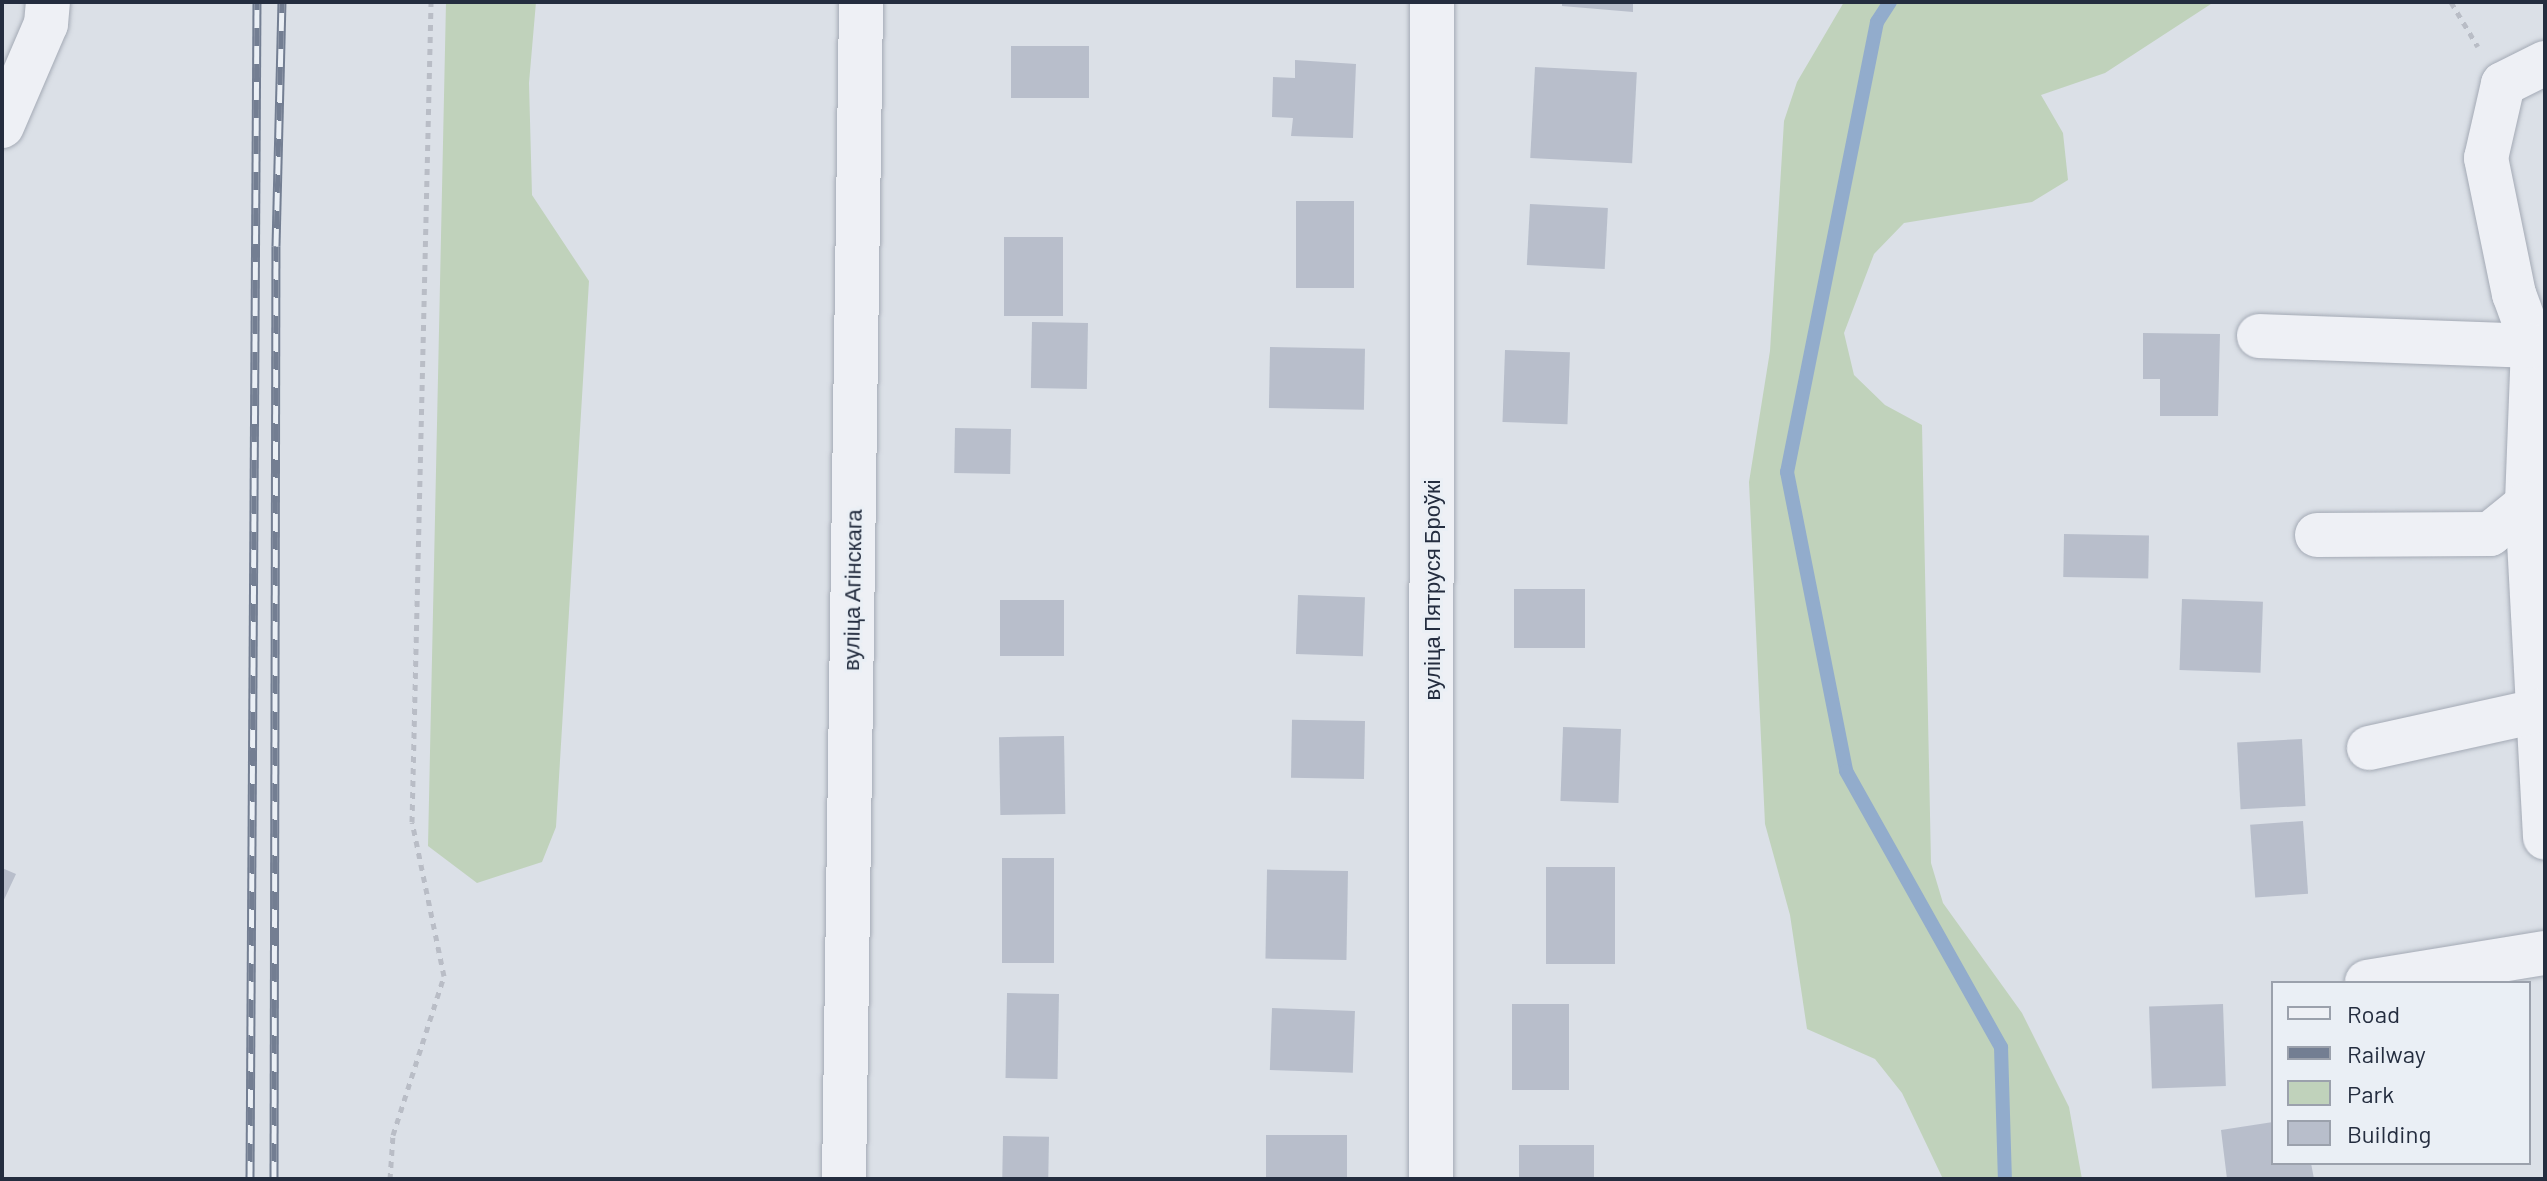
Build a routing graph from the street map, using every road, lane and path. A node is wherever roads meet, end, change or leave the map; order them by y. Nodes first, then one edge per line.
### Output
1 (48, 2) edge
2 (431, 2) edge
3 (861, 2) edge
4 (1432, 2) edge
5 (2451, 2) edge
6 (2545, 63) edge
7 (2503, 84) junction
8 (2, 126) edge
9 (2259, 336) dead end
10 (2533, 346) junction
11 (2527, 504) junction
12 (2317, 535) dead end
13 (2537, 711) junction
14 (2369, 748) dead end
15 (2545, 838) edge
16 (2545, 953) edge
17 (2373, 981) edge
18 (390, 1179) edge
19 (844, 1179) edge
20 (1431, 1179) edge

1 - 8 street
2 - 18 path
3 - 19 street, вуліца Агінскага
4 - 20 street, вуліца Пятруся Броўкі
5 - 7 path
6 - 7 street
7 - 10 street
9 - 10 street
10 - 11 street
11 - 12 street
11 - 13 street
13 - 14 street
13 - 15 street
16 - 17 street

